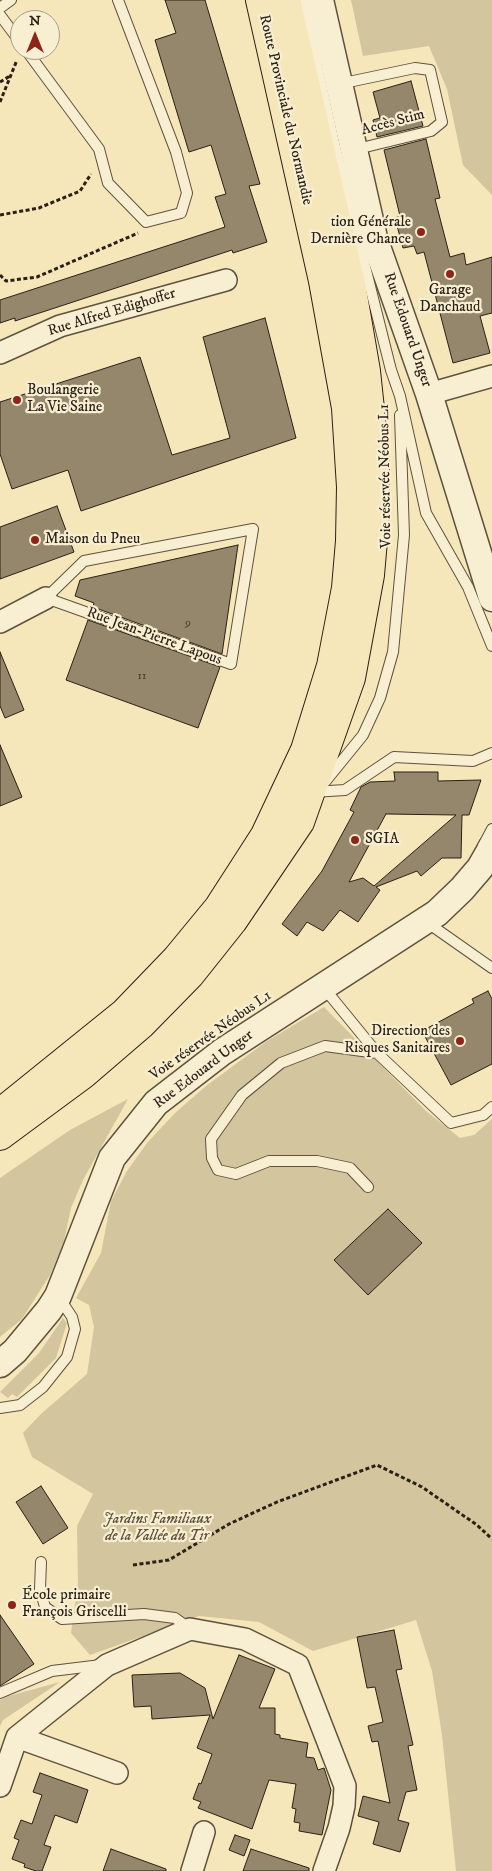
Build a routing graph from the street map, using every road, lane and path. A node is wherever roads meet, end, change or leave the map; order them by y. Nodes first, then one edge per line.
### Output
1 (11, 0) edge
2 (118, 0) edge
3 (255, 0) edge
4 (260, 0) edge
5 (286, 0) edge
6 (305, 0) edge
7 (320, 0) edge
8 (0, 8) edge
9 (0, 14) edge
10 (10, 28) edge
11 (266, 30) junction
12 (17, 60) edge
13 (33, 60) edge
14 (10, 76) junction
15 (0, 82) edge
16 (338, 84) junction
17 (0, 102) edge
18 (99, 149) junction
19 (353, 150) junction
20 (0, 215) edge
21 (146, 222) junction
22 (0, 275) edge
23 (226, 280) dead end
24 (0, 353) edge
25 (492, 376) edge
26 (429, 394) junction
27 (400, 396) junction
28 (46, 598) junction
29 (492, 598) edge
30 (0, 622) edge
31 (492, 646) edge
32 (492, 753) edge
33 (314, 792) junction
34 (492, 829) edge
35 (492, 847) edge
36 (425, 920) junction
37 (492, 968) edge
38 (323, 987) junction
39 (377, 1053) junction
40 (492, 1107) edge
41 (0, 1113) edge
42 (0, 1136) edge
43 (368, 1187) dead end
44 (58, 1296) junction
45 (0, 1352) edge
46 (0, 1364) edge
47 (0, 1408) edge
48 (492, 1539) edge
49 (41, 1562) dead end
50 (133, 1565) dead end
51 (190, 1629) junction
52 (110, 1664) junction
53 (0, 1693) edge
54 (18, 1737) junction
55 (117, 1773) dead end
56 (0, 1786) edge
57 (204, 1832) dead end
58 (192, 1871) edge
59 (324, 1871) edge

1 - 8 lane
2 - 21 lane
3 - 11 highway
4 - 11 highway, Route Provinciale du Normandie
5 - 33 highway, Route Provinciale du Normandie
6 - 27 lane
7 - 16 street, Rue Edouard Unger
9 - 10 lane
11 - 41 highway, Route Provinciale du Normandie
12 - 14 path
13 - 18 lane
14 - 15 path
14 - 17 path
16 - 19 street, Rue Edouard Unger
16 - 19 lane, Accès Stim
18 - 20 path
18 - 21 lane
19 - 26 street, Rue Edouard Unger
21 - 22 path
23 - 24 street, Rue Alfred Edighoffer
25 - 26 street
26 - 29 street, Rue Edouard Unger
27 - 31 lane, Voie réservée Néobus L1
27 - 33 lane, Voie réservée Néobus L1
28 - 28 lane, Rue Jean-Pierre Lapous
28 - 30 street, Rue Jean-Pierre Lapous
32 - 33 lane
33 - 42 highway, Route Provinciale du Normandie
34 - 45 lane, Voie réservée Néobus L1
35 - 36 street, Rue Edouard Unger
36 - 37 lane
36 - 38 street, Rue Edouard Unger
38 - 39 lane
38 - 44 street, Rue Edouard Unger
39 - 40 lane
39 - 43 lane
44 - 46 street, Rue Edouard Unger
44 - 47 lane
48 - 50 path
49 - 51 lane
51 - 52 street
51 - 59 street
52 - 53 lane
52 - 54 street
54 - 55 street
54 - 56 street
57 - 58 street

